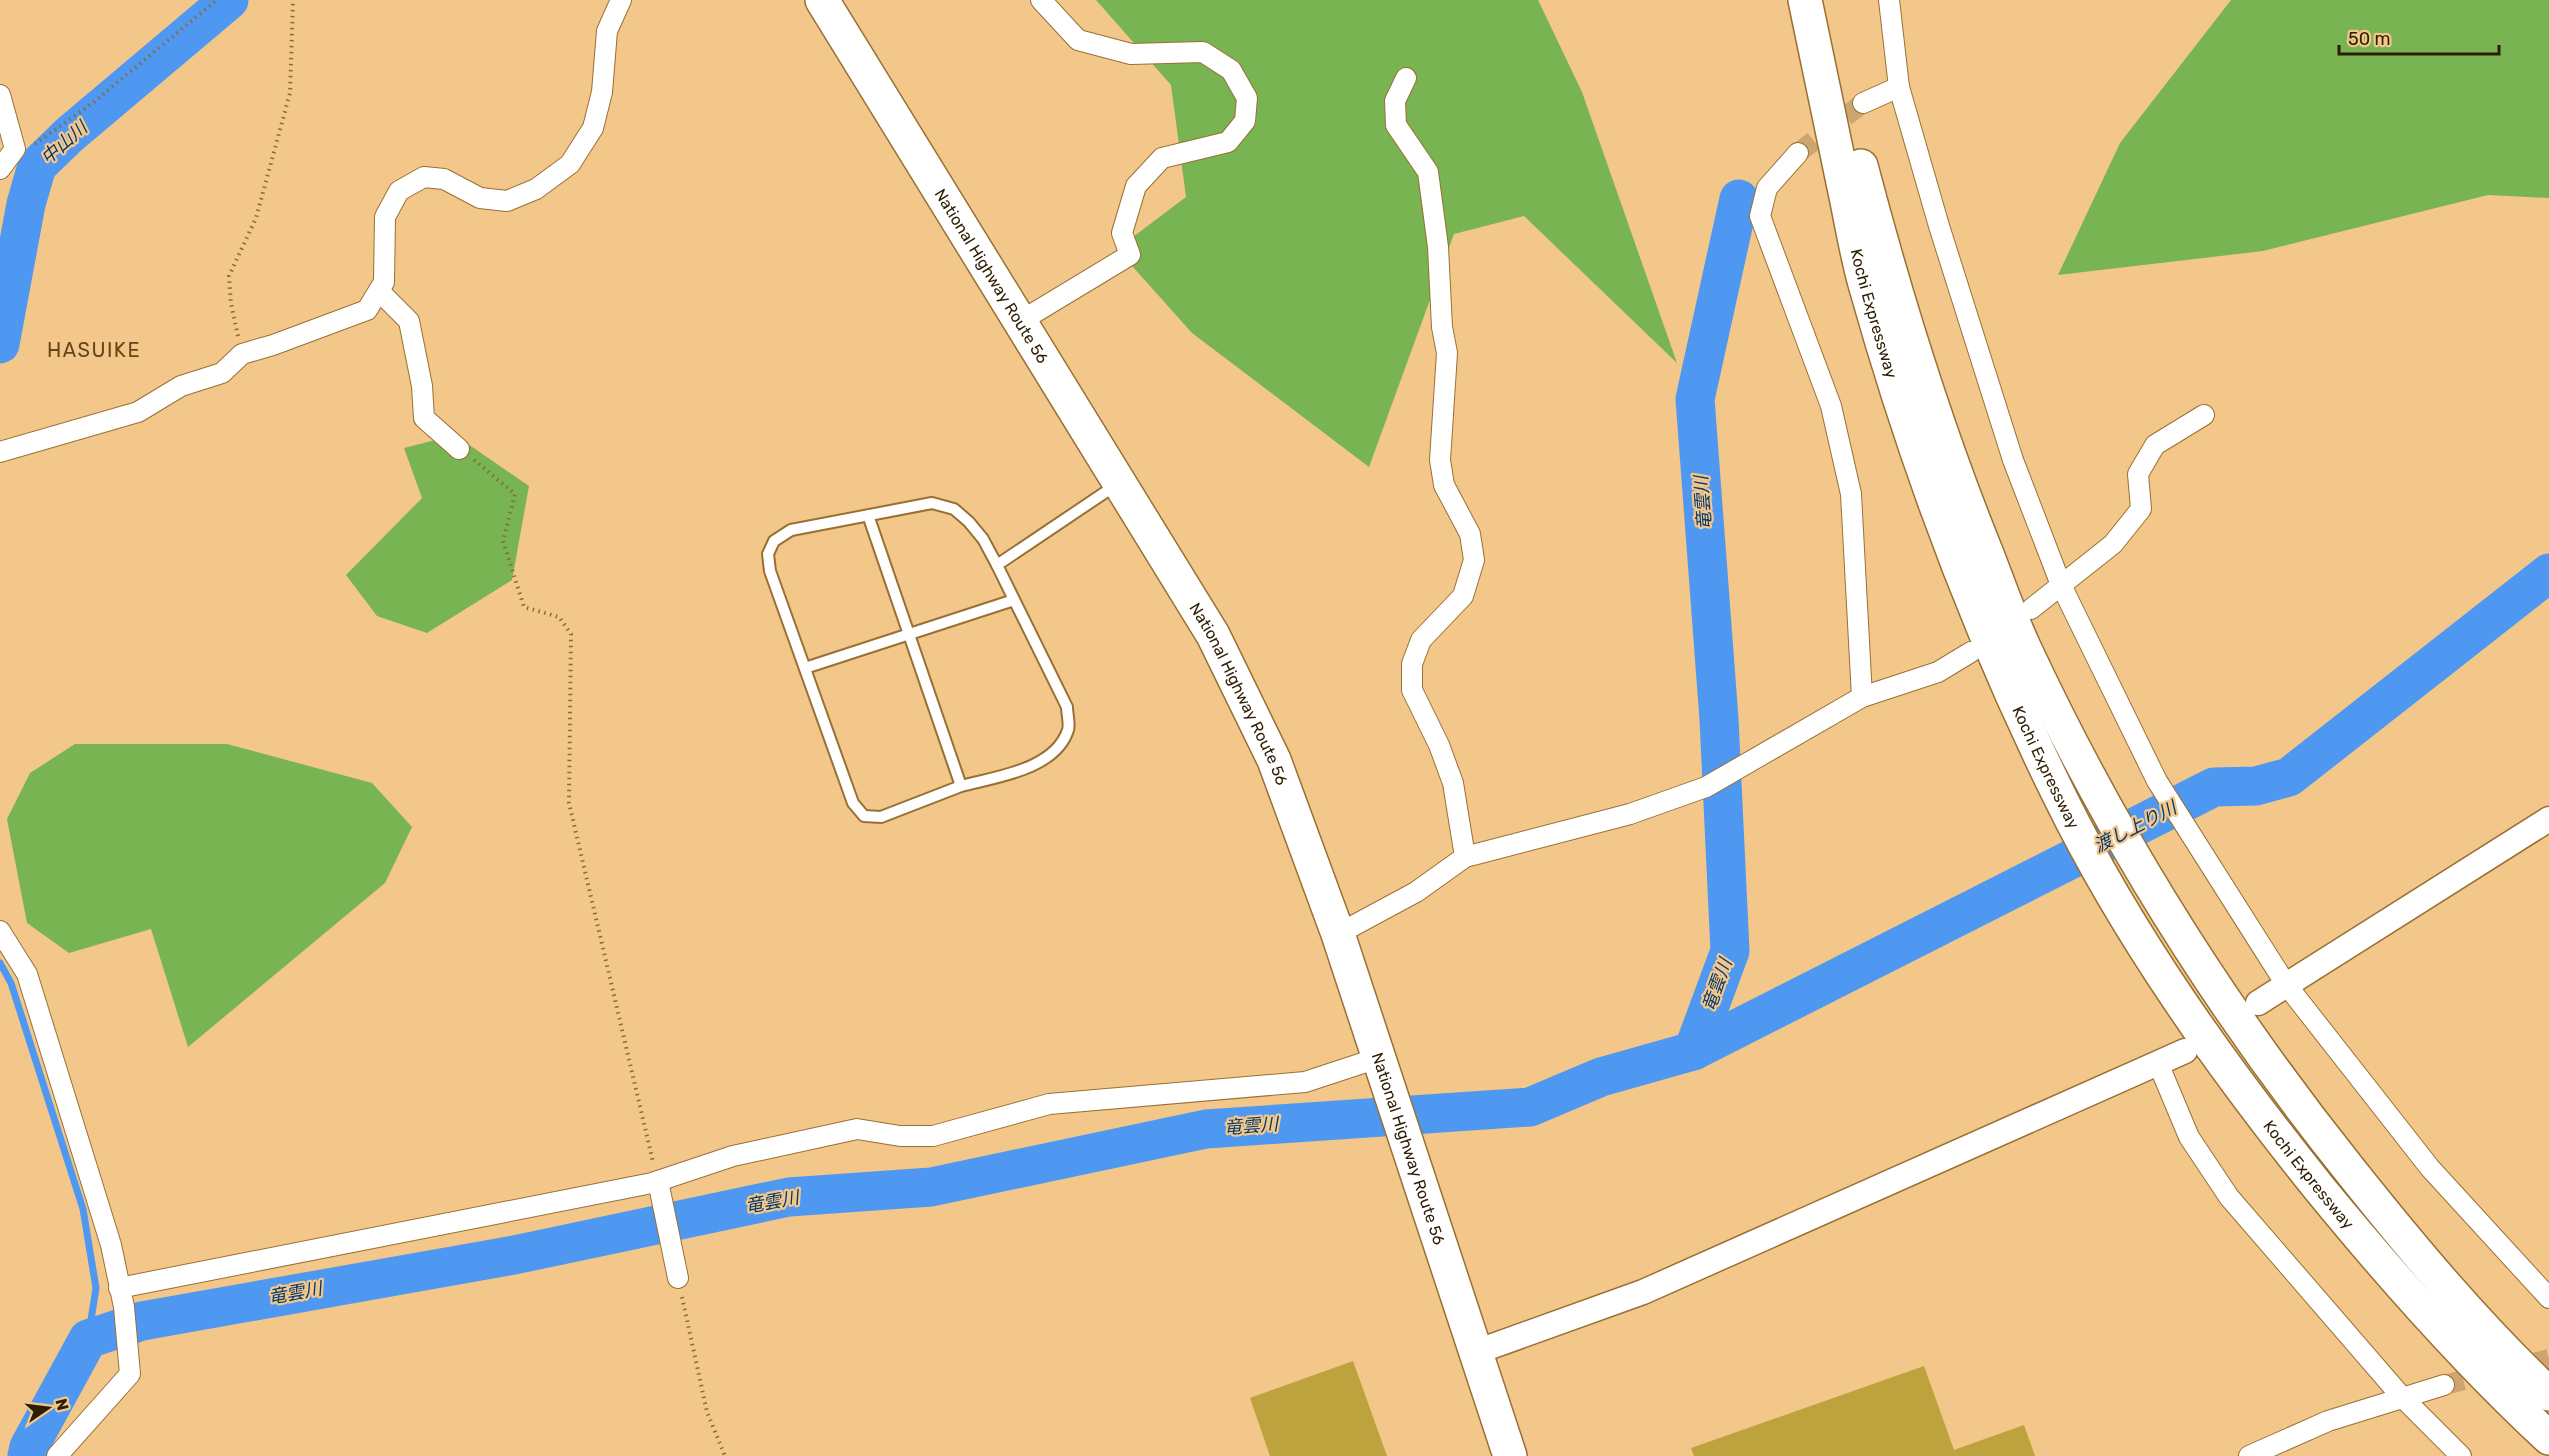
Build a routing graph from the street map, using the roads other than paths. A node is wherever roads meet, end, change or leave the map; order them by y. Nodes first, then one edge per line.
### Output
1 (621, 0) edge
2 (822, 0) edge
3 (1041, 0) edge
4 (1805, 0) edge
5 (1818, 0) edge
6 (1889, 0) edge
7 (1406, 78) dead end
8 (1899, 87) junction
9 (0, 95) edge
10 (1863, 103) tunnel mouth
11 (1798, 153) tunnel mouth
12 (0, 169) edge
13 (379, 291) junction
14 (1019, 322) junction
15 (2204, 415) dead end
16 (459, 449) road end
17 (0, 452) edge
18 (1118, 483) junction
19 (868, 515) junction
20 (997, 565) junction
21 (2061, 585) junction
22 (1014, 600) junction
23 (2031, 609) dead end
24 (909, 634) junction
25 (1971, 652) dead end
26 (805, 668) junction
27 (1862, 697) junction
28 (961, 786) junction
29 (2549, 819) edge
30 (1465, 857) junction
31 (0, 931) edge
32 (1338, 934) junction
33 (2285, 983) junction
34 (2258, 1003) dead end
35 (2185, 1051) dead end
36 (2158, 1063) junction
37 (1382, 1071) junction
38 (658, 1181) junction
39 (678, 1278) road end
40 (122, 1297) junction
41 (2549, 1298) edge
42 (1476, 1352) junction
43 (2444, 1385) tunnel mouth
44 (2549, 1394) edge
45 (2402, 1396) junction
46 (2549, 1438) edge
47 (57, 1456) edge
48 (1510, 1456) edge
49 (2249, 1456) edge
50 (2461, 1456) edge

1 - 13 street
2 - 14 highway, National Highway Route 56
3 - 14 street
4 - 46 highway, Kochi Expressway
5 - 44 highway, Kochi Expressway
6 - 8 street
7 - 30 street
8 - 10 street
8 - 21 street
9 - 12 street
11 - 27 street
13 - 16 street
13 - 17 street
14 - 18 highway, National Highway Route 56
15 - 21 street
18 - 20 lane
18 - 32 highway, National Highway Route 56
19 - 20 lane
19 - 24 lane
19 - 26 lane
20 - 22 lane
21 - 23 street
21 - 33 street
22 - 24 lane
22 - 28 lane
24 - 26 lane
24 - 28 lane
25 - 27 street
26 - 28 lane
27 - 30 street
29 - 33 street
30 - 32 street
31 - 40 street
32 - 37 highway, National Highway Route 56
33 - 34 street
33 - 41 street
35 - 36 street
36 - 42 street
36 - 45 street
37 - 38 street
37 - 42 highway, National Highway Route 56
38 - 39 street
38 - 40 street
40 - 47 street
42 - 48 highway, National Highway Route 56
43 - 45 street
45 - 49 street
45 - 50 street

